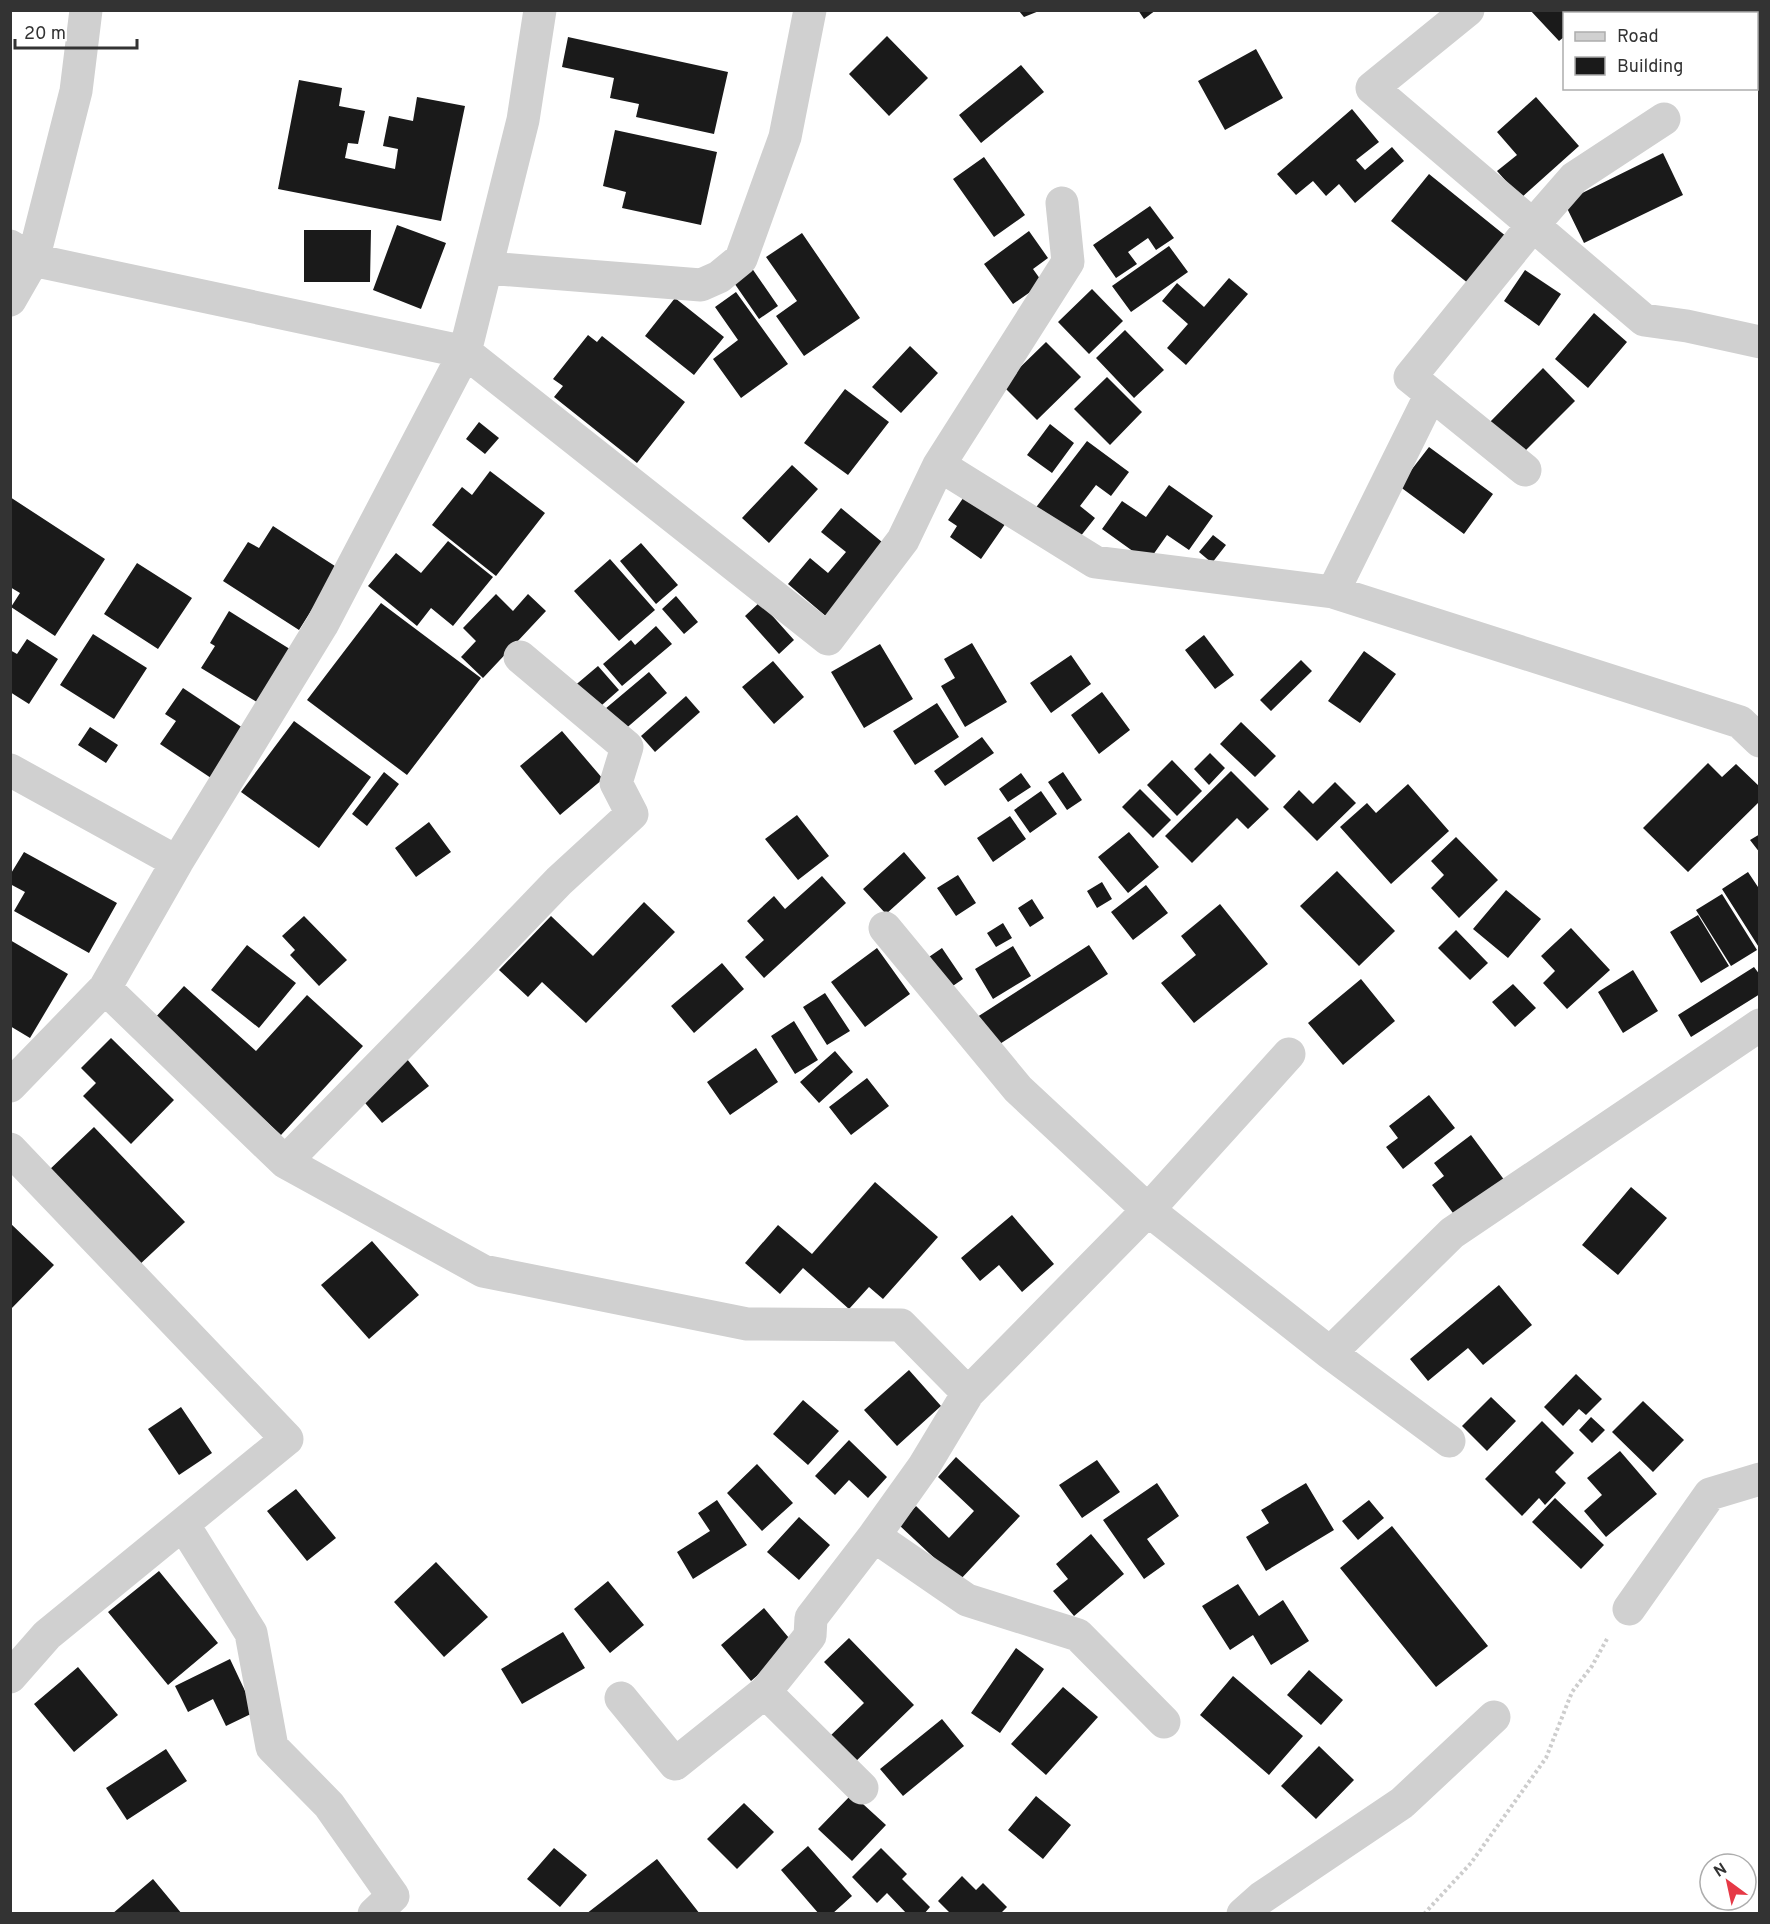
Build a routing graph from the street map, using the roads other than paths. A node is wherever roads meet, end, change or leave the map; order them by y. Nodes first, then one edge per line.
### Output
1 (86, 10) edge
2 (540, 10) edge
3 (810, 10) edge
4 (1468, 10) edge
5 (1664, 119) dead end
6 (1062, 203) dead end
7 (1533, 225) junction
8 (22, 253) edge
9 (487, 268) junction
10 (10, 300) edge
11 (1760, 342) edge
12 (465, 352) junction
13 (1431, 394) junction
14 (939, 465) junction
15 (1525, 470) dead end
16 (1333, 592) junction
17 (520, 657) dead end
18 (1760, 741) edge
19 (10, 770) edge
20 (177, 862) junction
21 (885, 928) dead end
22 (105, 988) junction
23 (1760, 1024) edge
24 (1289, 1054) dead end
25 (10, 1086) edge
26 (10, 1149) edge
27 (285, 1162) junction
28 (1148, 1210) junction
29 (1330, 1353) junction
30 (968, 1393) junction
31 (1449, 1441) dead end
32 (1760, 1479) edge
33 (183, 1524) junction
34 (874, 1536) junction
35 (1629, 1609) road end
36 (10, 1677) edge
37 (765, 1692) junction
38 (621, 1698) dead end
39 (1494, 1717) dead end
40 (1164, 1722) dead end
41 (862, 1788) dead end
42 (374, 1914) edge
43 (1243, 1914) edge

1 - 8 street
2 - 9 street
3 - 9 street
4 - 7 street
5 - 7 street
6 - 14 street
7 - 11 street
7 - 13 street
8 - 10 street
8 - 12 street
9 - 12 street
12 - 14 street
12 - 20 street
13 - 15 street
13 - 16 street
14 - 16 street
16 - 18 street
17 - 27 street
19 - 20 street
20 - 22 street
21 - 28 street
22 - 25 street
22 - 27 street
23 - 29 street
24 - 28 street
26 - 33 street
27 - 30 street
28 - 29 street
28 - 30 street
29 - 31 street
30 - 34 street
32 - 35 street
33 - 36 street
33 - 42 street
34 - 37 street
34 - 40 street
37 - 38 street
37 - 41 street
39 - 43 street

